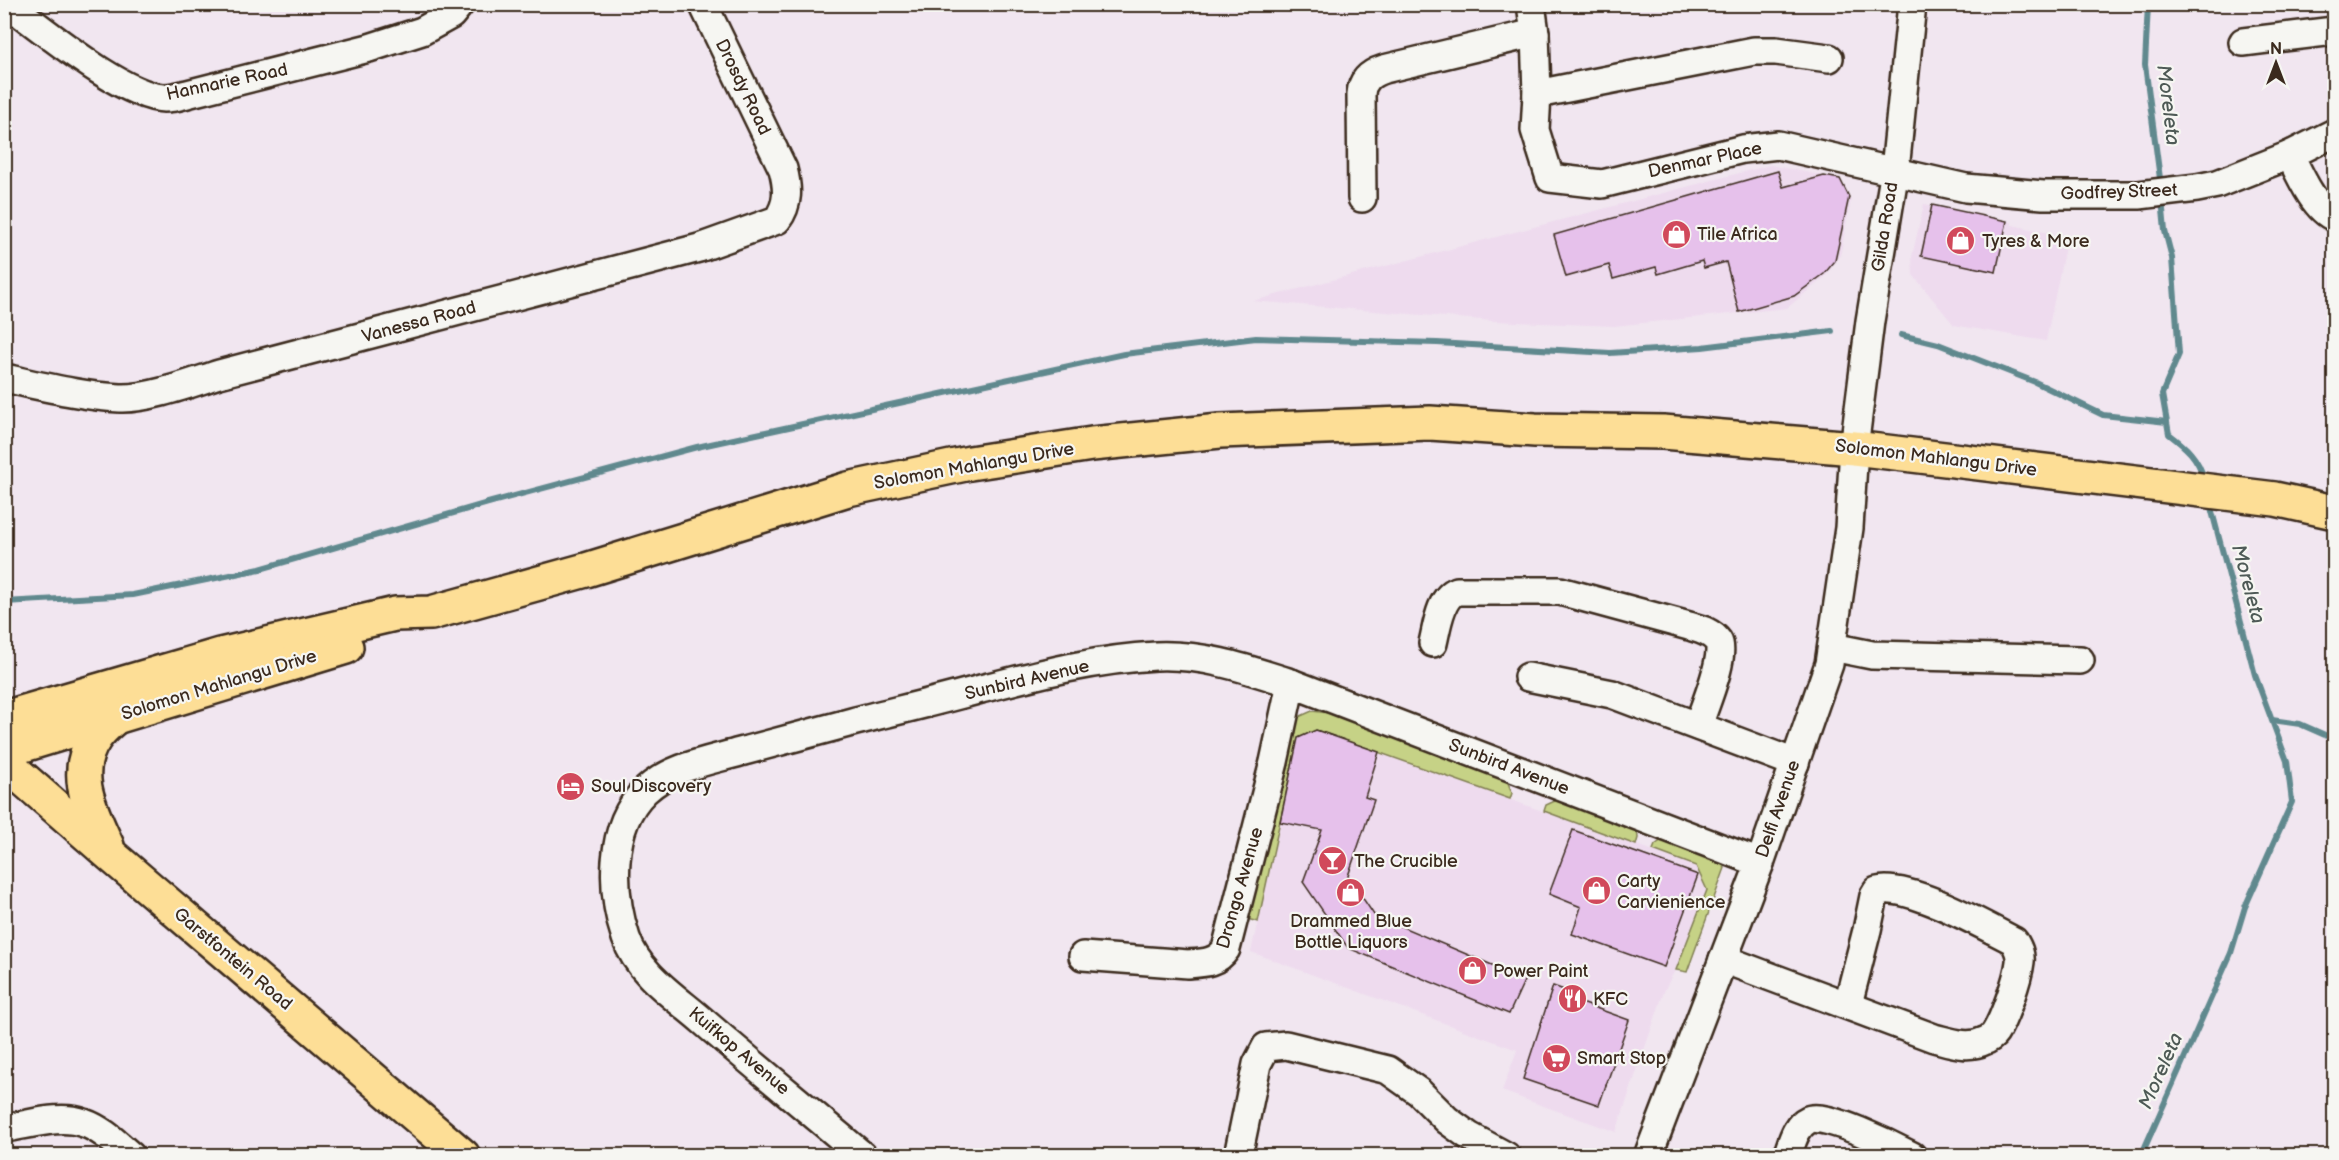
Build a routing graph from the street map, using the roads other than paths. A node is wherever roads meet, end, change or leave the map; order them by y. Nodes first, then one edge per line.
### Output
1 (8, 4) edge
2 (460, 4) edge
3 (703, 4) edge
4 (1531, 4) edge
5 (1912, 4) edge
6 (2334, 31) edge
7 (1535, 33) junction
8 (2243, 42) dead end
9 (1829, 58) dead end
10 (1537, 94) junction
11 (2334, 133) edge
12 (2290, 154) junction
13 (783, 169) joint
14 (1894, 170) junction
15 (1362, 198) dead end
16 (2334, 217) edge
17 (4, 378) edge
18 (1854, 458) junction
19 (2334, 513) edge
20 (431, 613) junction
21 (1432, 643) dead end
22 (1832, 647) junction
23 (2080, 660) dead end
24 (1528, 677) dead end
25 (1291, 683) junction
26 (118, 715) junction
27 (4, 718) edge
28 (1698, 726) junction
29 (4, 751) edge
30 (4, 762) edge
31 (1795, 762) junction
32 (112, 857) junction
33 (1760, 863) junction
34 (626, 938) joint
35 (1083, 956) dead end
36 (1723, 960) junction
37 (1848, 1004) junction
38 (4, 1128) edge
39 (131, 1155) edge
40 (463, 1155) edge
41 (863, 1155) edge
42 (1238, 1155) edge
43 (1506, 1155) edge
44 (1648, 1155) edge
45 (1787, 1155) edge
46 (1912, 1155) edge

1 - 2 street, Hannarie Road
3 - 13 street, Drosdy Road
4 - 7 street
5 - 14 street, Gilda Road
6 - 8 street
7 - 10 street
7 - 15 street
9 - 10 street
10 - 14 street, Denmar Place
11 - 12 street, Godfrey Street
12 - 14 street, Godfrey Street
12 - 16 street
13 - 17 street, Vanessa Road
14 - 18 street, Gilda Road
18 - 19 main road, Solomon Mahlangu Drive
18 - 20 main road, Solomon Mahlangu Drive
18 - 22 street, Delfi Avenue
20 - 26 main road, Solomon Mahlangu Drive
20 - 27 main road, Solomon Mahlangu Drive
21 - 28 street
22 - 23 street
22 - 31 street, Delfi Avenue
24 - 28 street
25 - 33 street, Sunbird Avenue
25 - 34 street, Sunbird Avenue
25 - 35 street, Drongo Avenue
26 - 29 main road, Solomon Mahlangu Drive
26 - 32 main road
28 - 31 street
30 - 32 main road, Garstfontein Road
31 - 33 street, Delfi Avenue
32 - 40 main road, Garstfontein Road
33 - 36 street, Delfi Avenue
34 - 41 street, Kuifkop Avenue
36 - 37 street
36 - 44 street, Delfi Avenue
37 - 37 street
38 - 39 street
42 - 43 street
45 - 46 street

